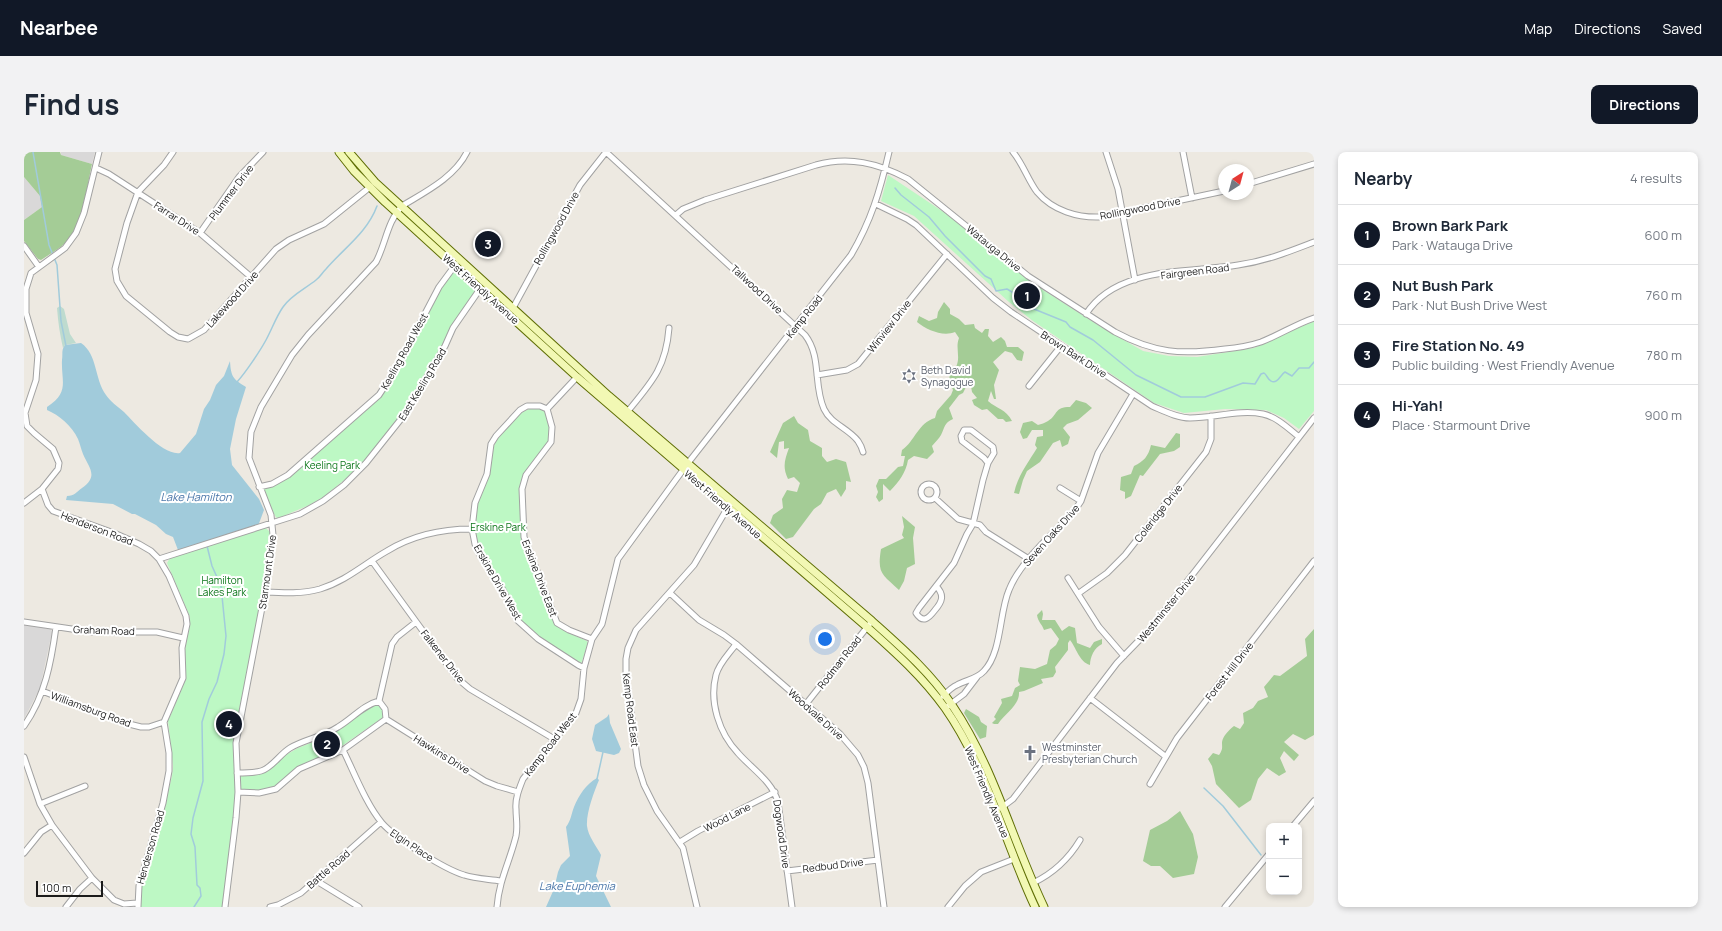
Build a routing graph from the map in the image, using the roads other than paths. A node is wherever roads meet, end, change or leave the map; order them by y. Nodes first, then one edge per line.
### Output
1 (99, 152) edge
2 (173, 152) edge
3 (263, 152) edge
4 (339, 152) edge
5 (349, 152) edge
6 (467, 152) edge
7 (606, 152) edge
8 (889, 152) edge
9 (1013, 152) edge
10 (1106, 152) edge
11 (1183, 152) edge
12 (1314, 164) edge
13 (96, 168) junction
14 (885, 168) junction
15 (1254, 182) edge
16 (370, 187) junction
17 (138, 192) junction
18 (1218, 192) edge
19 (1192, 198) junction
20 (876, 204) junction
21 (402, 206) junction
22 (396, 212) junction
23 (1122, 212) junction
24 (676, 215) junction
25 (200, 233) junction
26 (1314, 242) edge
27 (24, 246) edge
28 (947, 254) junction
29 (461, 260) junction
30 (455, 266) junction
31 (39, 267) junction
32 (31, 273) junction
33 (251, 277) junction
34 (24, 278) edge
35 (1135, 280) junction
36 (480, 289) junction
37 (513, 308) junction
38 (1086, 314) junction
39 (1314, 318) edge
40 (796, 326) junction
41 (669, 328) dead end
42 (1061, 346) junction
43 (817, 374) junction
44 (578, 378) junction
45 (1029, 386) dead end
46 (1133, 394) junction
47 (547, 408) junction
48 (628, 411) junction
49 (24, 413) edge
50 (1211, 416) junction
51 (1314, 418) edge
52 (1299, 437) junction
53 (863, 452) dead end
54 (688, 463) junction
55 (988, 463) junction
56 (684, 470) junction
57 (259, 487) junction
58 (1060, 488) dead end
59 (42, 489) junction
60 (935, 498) dead end
61 (1081, 501) junction
62 (24, 503) edge
63 (728, 507) junction
64 (272, 523) junction
65 (973, 524) junction
66 (472, 529) junction
67 (159, 559) junction
68 (1028, 559) junction
69 (372, 560) junction
70 (1314, 561) edge
71 (1068, 578) dead end
72 (936, 586) junction
73 (265, 592) junction
74 (670, 593) junction
75 (1079, 594) junction
76 (872, 621) junction
77 (24, 622) edge
78 (416, 622) junction
79 (56, 627) junction
80 (867, 627) junction
81 (184, 638) junction
82 (592, 639) junction
83 (736, 644) junction
84 (1124, 656) junction
85 (584, 668) junction
86 (977, 677) junction
87 (42, 692) junction
88 (944, 695) junction
89 (1090, 698) junction
90 (938, 700) junction
91 (379, 701) junction
92 (806, 704) junction
93 (951, 704) junction
94 (945, 708) junction
95 (386, 719) junction
96 (164, 722) junction
97 (24, 726) edge
98 (556, 740) junction
99 (342, 750) junction
100 (1165, 756) junction
101 (24, 757) edge
102 (237, 773) junction
103 (1150, 784) dead end
104 (85, 786) dead end
105 (238, 792) junction
106 (518, 792) junction
107 (775, 792) junction
108 (1314, 800) edge
109 (40, 804) junction
110 (1003, 808) junction
111 (996, 810) junction
112 (381, 822) junction
113 (1295, 823) edge
114 (52, 825) junction
115 (1080, 840) dead end
116 (680, 842) junction
117 (24, 853) edge
118 (1266, 858) edge
119 (1014, 859) junction
120 (878, 860) junction
121 (787, 871) junction
122 (92, 878) junction
123 (315, 880) junction
124 (500, 881) junction
125 (1033, 883) junction
126 (137, 905) edge
127 (66, 907) edge
128 (225, 907) edge
129 (270, 907) edge
130 (360, 907) edge
131 (497, 907) edge
132 (697, 907) edge
133 (792, 907) edge
134 (884, 907) edge
135 (948, 907) edge
136 (1036, 907) edge
137 (1044, 907) edge
138 (1225, 907) edge

1 - 13 street
2 - 17 street, Lakewood Drive
3 - 25 street, Plummer Drive
4 - 16 main road, West Friendly Avenue
5 - 21 main road, West Friendly Avenue
6 - 21 street, Starmount Drive
7 - 24 street, Tallwood Drive
7 - 37 street, Rollingwood Drive
8 - 14 street, Kemp Road
9 - 23 street, Rollingwood Drive
10 - 23 street
11 - 19 street
12 - 15 street
13 - 17 street, Farrar Drive
13 - 31 street
14 - 20 street, Kemp Road
14 - 24 street, Watauga Drive
14 - 38 street, Watauga Drive
16 - 22 main road, West Friendly Avenue
16 - 33 street, Lakewood Drive
17 - 25 street, Farrar Drive
17 - 33 street, Lakewood Drive
18 - 19 street, Rollingwood Drive
19 - 23 street, Rollingwood Drive
20 - 28 street, Brown Bark Drive
20 - 40 street, Kemp Road
21 - 22 street, Starmount Drive
21 - 29 main road, West Friendly Avenue
22 - 30 main road, West Friendly Avenue
22 - 57 street, Starmount Drive
23 - 35 street
24 - 40 street, Tallwood Drive
25 - 33 street, Farrar Drive
26 - 35 street, Fairgreen Road
27 - 31 street
28 - 42 street, Brown Bark Drive
28 - 43 street, Winview Drive
29 - 30 street, Keeling Road West
29 - 37 main road, West Friendly Avenue
30 - 36 main road, West Friendly Avenue
30 - 57 street, Keeling Road West
31 - 32 street
32 - 34 street
32 - 49 street
35 - 38 street, Fairgreen Road
36 - 44 main road, West Friendly Avenue
36 - 64 street, East Keeling Road
37 - 48 main road, West Friendly Avenue
38 - 39 street, Watauga Drive
40 - 43 street, Tallwood Drive
40 - 54 street, Kemp Road
41 - 48 street
42 - 45 street
42 - 46 street, Brown Bark Drive
43 - 53 street, Tallwood Drive
44 - 47 street
44 - 56 main road, West Friendly Avenue
46 - 50 street, Brown Bark Drive
46 - 61 street, Seven Oaks Drive
47 - 66 street, Erskine Drive West
47 - 82 street, Erskine Drive East
48 - 54 main road, West Friendly Avenue
49 - 59 street
50 - 52 street, Brown Bark Drive
50 - 75 street, Coleridge Drive
51 - 52 street, Westminster Drive
52 - 84 street, Westminster Drive
54 - 56 street, Kemp Road West
54 - 76 main road, West Friendly Avenue
55 - 55 street
55 - 65 street
56 - 63 main road, West Friendly Avenue
56 - 82 street, Kemp Road West
57 - 64 street, Starmount Drive
58 - 61 street
59 - 62 street
59 - 67 street, Henderson Road
60 - 65 street
61 - 68 street, Seven Oaks Drive
63 - 74 street, Kemp Road East
63 - 80 main road, West Friendly Avenue
64 - 67 street, East Keeling Road
64 - 73 street, Starmount Drive
65 - 68 street
65 - 72 street
66 - 69 street
66 - 85 street, Erskine Drive West
67 - 81 street, Henderson Road
68 - 86 street, Seven Oaks Drive
69 - 73 street
69 - 78 street, Falkener Drive
70 - 100 street, Forest Hill Drive
71 - 75 street
72 - 72 street
73 - 102 street, Starmount Drive
74 - 83 street, Woodvale Drive
74 - 116 street, Kemp Road East
75 - 84 street
76 - 80 street, Rodman Road
76 - 88 main road, West Friendly Avenue
77 - 79 street, Graham Road
78 - 91 street
78 - 98 street, Falkener Drive
79 - 81 street, Graham Road
79 - 87 street
80 - 90 main road, West Friendly Avenue
80 - 92 street, Rodman Road
81 - 96 street, Henderson Road
82 - 85 street, Kemp Road West
83 - 92 street, Woodvale Drive
83 - 107 street, Dogwood Drive
84 - 89 street, Westminster Drive
85 - 98 street, Kemp Road West
86 - 88 street, Seven Oaks Drive
86 - 93 street, Seven Oaks Drive
87 - 96 street, Williamsburg Road
87 - 97 street
88 - 90 street, Seven Oaks Drive
88 - 93 main road, West Friendly Avenue
89 - 100 street
89 - 110 street, Westminster Drive
90 - 94 main road, West Friendly Avenue
91 - 95 street
91 - 102 street
92 - 120 street, Woodvale Drive
93 - 94 street, Seven Oaks Drive
93 - 110 main road, West Friendly Avenue
94 - 111 main road, West Friendly Avenue
95 - 99 street
95 - 106 street, Hawkins Drive
96 - 126 street, Henderson Road
98 - 106 street, Kemp Road West
99 - 105 street
99 - 112 street, Elgin Place
100 - 103 street, Forest Hill Drive
101 - 109 street
102 - 105 street, Starmount Drive
104 - 109 street
105 - 128 street, Starmount Drive
106 - 124 street, Kemp Road West
107 - 116 street, Wood Lane
107 - 121 street, Dogwood Drive
108 - 113 street
109 - 114 street
110 - 111 street, Westminster Drive
110 - 125 main road, West Friendly Avenue
111 - 119 main road, West Friendly Avenue
112 - 123 street, Battle Road
112 - 124 street, Elgin Place
114 - 117 street
114 - 122 street
115 - 125 street
116 - 132 street, Kemp Road East
118 - 138 street
119 - 135 street
119 - 136 main road, West Friendly Avenue
120 - 121 street, Redbud Drive
120 - 134 street, Woodvale Drive
121 - 133 street, Dogwood Drive
122 - 126 street
122 - 127 street
123 - 129 street, Battle Road
123 - 130 street
124 - 131 street, Kemp Road West
125 - 137 main road, West Friendly Avenue

